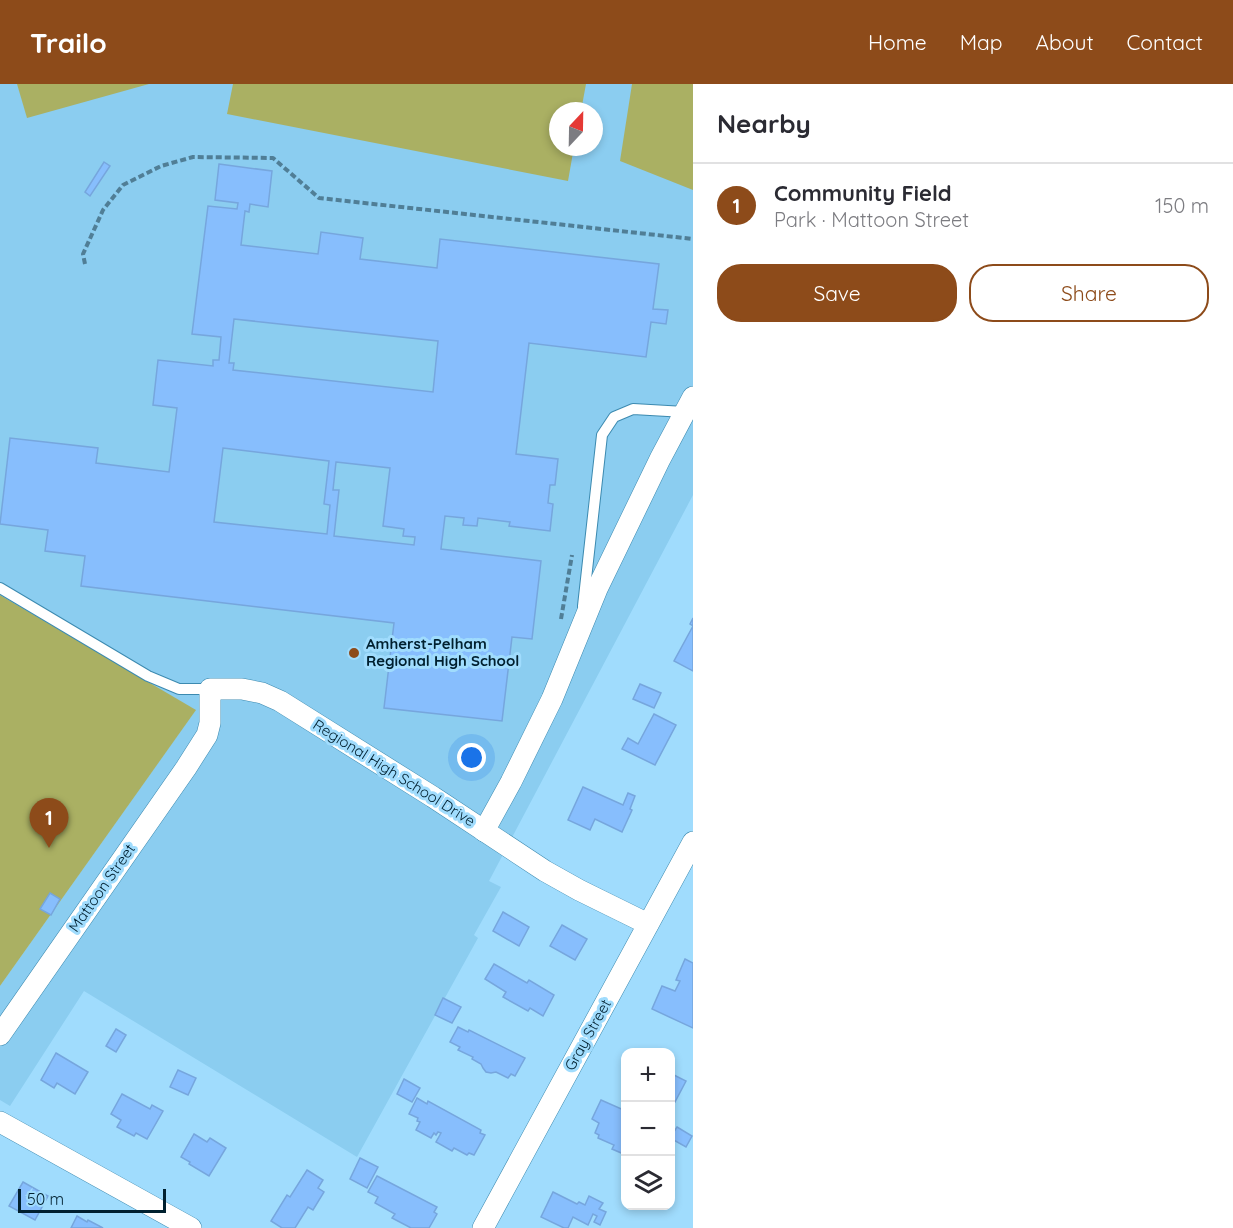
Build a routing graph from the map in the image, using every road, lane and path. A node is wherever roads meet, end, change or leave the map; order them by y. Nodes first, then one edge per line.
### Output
1 (693, 239) edge
2 (85, 264) dead end
3 (689, 405) edge
4 (0, 588) edge
5 (580, 630) junction
6 (210, 689) junction
7 (484, 831) junction
8 (693, 842) edge
9 (648, 924) junction
10 (0, 1035) edge
11 (0, 1122) edge
12 (156, 1219) edge
13 (191, 1228) edge
14 (483, 1228) edge

1 - 2 path
3 - 5 street, Regional High School Drive
3 - 5 lane
4 - 6 lane, Regional High School Drive
5 - 7 street, Regional High School Drive
6 - 7 street, Regional High School Drive
6 - 10 street, Mattoon Street
7 - 9 street
8 - 9 street, Gray Street
9 - 14 street, Gray Street
11 - 12 street
12 - 13 street

